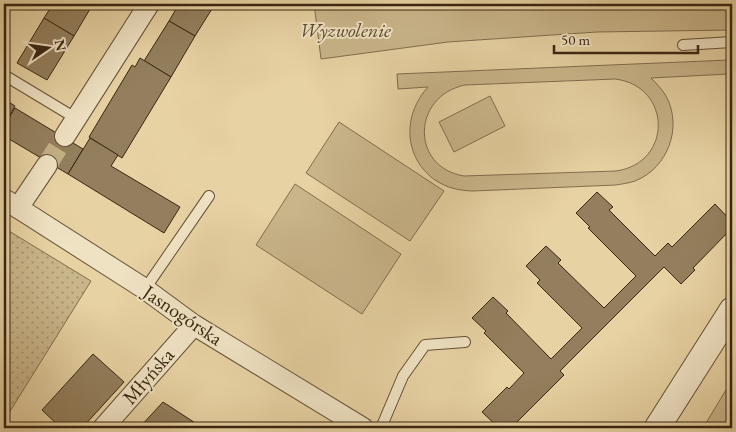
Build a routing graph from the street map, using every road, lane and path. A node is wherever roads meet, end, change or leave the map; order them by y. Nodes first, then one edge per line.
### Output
1 (149, 4) edge
2 (732, 42) edge
3 (683, 45) dead end
4 (4, 75) edge
5 (77, 119) junction
6 (65, 136) tunnel mouth
7 (47, 164) tunnel mouth
8 (209, 196) dead end
9 (11, 204) edge
10 (145, 289) junction
11 (732, 310) edge
12 (194, 325) junction
13 (465, 342) dead end
14 (103, 428) edge
15 (363, 428) edge
16 (381, 428) edge
17 (657, 428) edge

1 - 5 street
2 - 3 lane
4 - 5 lane
5 - 6 street
7 - 9 street
8 - 10 lane
9 - 10 street, Jasnogórska
10 - 12 street, Jasnogórska
11 - 17 street
12 - 14 street, Młyńska
12 - 15 street, Jasnogórska
13 - 16 lane

